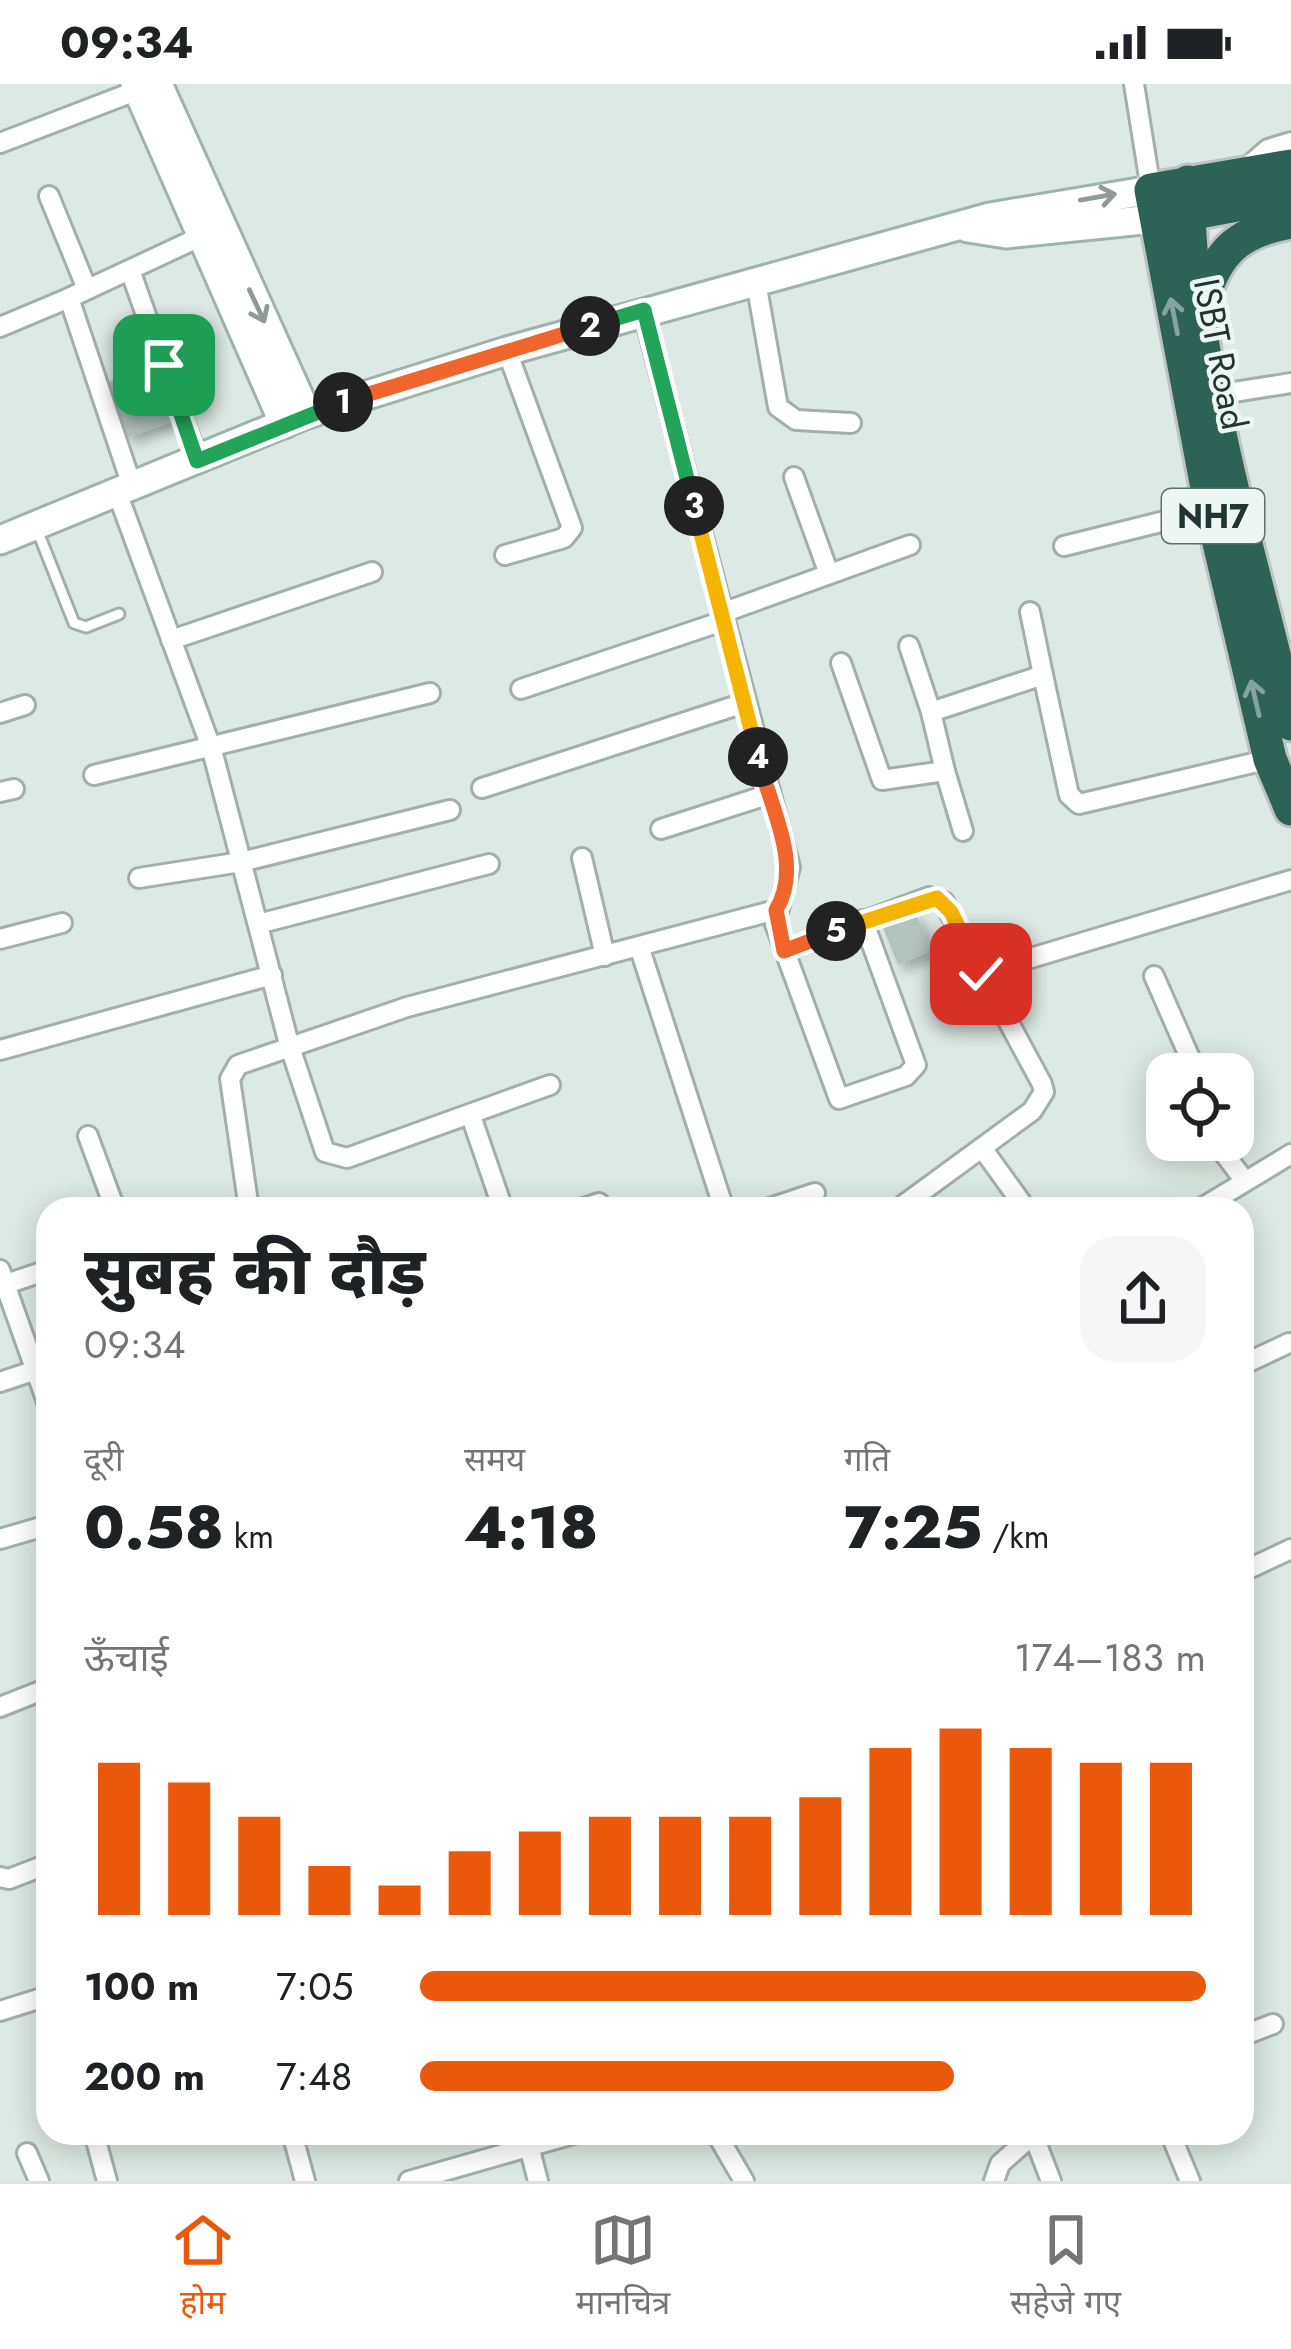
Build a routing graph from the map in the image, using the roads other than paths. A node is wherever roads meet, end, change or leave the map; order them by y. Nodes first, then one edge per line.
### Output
1 (1134, 84) edge
2 (144, 86) edge
3 (1291, 142) edge
4 (0, 143) edge
5 (1291, 166) edge
6 (1241, 173) junction
7 (1188, 182) junction
8 (1291, 194) edge
9 (49, 196) dead end
10 (1152, 205) junction
11 (1188, 217) junction
12 (1291, 222) edge
13 (202, 236) junction
14 (130, 270) junction
15 (756, 282) junction
16 (78, 293) junction
17 (1200, 307) junction
18 (644, 310) junction
19 (0, 328) edge
20 (507, 351) junction
21 (1291, 383) edge
22 (1215, 395) junction
23 (295, 419) junction
24 (851, 424) dead end
25 (197, 461) junction
26 (794, 477) dead end
27 (125, 492) junction
28 (1226, 507) junction
29 (36, 527) junction
30 (0, 540) edge
31 (910, 545) dead end
32 (1064, 546) dead end
33 (505, 555) dead end
34 (372, 572) dead end
35 (830, 574) junction
36 (1030, 611) dead end
37 (119, 614) dead end
38 (722, 617) junction
39 (171, 640) junction
40 (910, 646) dead end
41 (841, 662) dead end
42 (1043, 675) junction
43 (521, 689) dead end
44 (430, 693) dead end
45 (744, 703) junction
46 (25, 705) dead end
47 (932, 712) junction
48 (0, 713) edge
49 (1291, 724) edge
50 (212, 750) junction
51 (1270, 758) junction
52 (945, 771) junction
53 (94, 775) dead end
54 (482, 788) dead end
55 (767, 795) junction
56 (1291, 809) edge
57 (450, 810) dead end
58 (661, 829) dead end
59 (963, 831) dead end
60 (582, 858) dead end
61 (241, 862) junction
62 (489, 864) dead end
63 (139, 878) dead end
64 (1291, 880) edge
65 (776, 910) junction
66 (863, 920) junction
67 (62, 923) dead end
68 (258, 924) junction
69 (0, 939) edge
70 (640, 949) junction
71 (784, 951) junction
72 (605, 956) junction
73 (981, 974) junction
74 (272, 975) junction
75 (1154, 976) dead end
76 (289, 1044) junction
77 (0, 1050) edge
78 (1188, 1053) edge
79 (550, 1085) dead end
80 (471, 1116) junction
81 (88, 1136) dead end
82 (982, 1148) junction
83 (1291, 1154) edge
84 (1230, 1161) edge
85 (1244, 1180) junction
86 (815, 1193) dead end
87 (111, 1197) edge
88 (247, 1197) edge
89 (498, 1197) edge
90 (720, 1197) edge
91 (803, 1197) edge
92 (915, 1197) edge
93 (1017, 1197) edge
94 (1218, 1197) edge
95 (36, 1272) edge
96 (3, 1277) edge
97 (6, 1306) edge
98 (1289, 1343) edge
99 (1254, 1359) edge
100 (33, 1371) junction
101 (36, 1378) edge
102 (0, 1382) edge
103 (36, 1528) edge
104 (0, 1538) edge
105 (1291, 1549) edge
106 (1254, 1565) edge
107 (36, 1693) edge
108 (0, 1707) edge
109 (36, 1869) edge
110 (0, 1877) edge
111 (36, 2000) edge
112 (0, 2011) edge
113 (1273, 2024) dead end
114 (1254, 2031) edge
115 (97, 2145) edge
116 (295, 2145) edge
117 (544, 2145) edge
118 (723, 2145) edge
119 (1022, 2145) edge
120 (1038, 2145) edge
121 (1175, 2145) edge
122 (530, 2150) junction
123 (27, 2153) dead end
124 (39, 2181) edge
125 (107, 2181) edge
126 (305, 2181) edge
127 (409, 2181) edge
128 (538, 2181) edge
129 (744, 2181) edge
130 (994, 2181) edge
131 (1051, 2181) edge
132 (1190, 2181) edge

1 - 10 street
2 - 4 street
2 - 13 main road
2 -> 23 main road
3 - 6 street
5 - 6 highway
6 - 7 highway
7 - 10 highway
7 - 11 highway, NH7
8 - 11 highway
9 - 16 street
10 - 11 highway
10 - 15 main road
28 -> 10 highway, ISBT Road / NH7
11 - 17 highway, NH7
12 - 17 highway
13 - 14 street
13 - 23 main road
14 - 16 street
14 - 25 street
15 - 18 main road
15 - 24 street
16 - 19 street
16 - 27 street
17 - 22 highway, NH7
18 - 20 main road
18 - 38 street
20 - 23 main road
20 - 33 street
21 - 22 street
22 - 28 highway, NH7
23 - 25 main road
25 - 27 main road
26 - 35 street
27 - 29 main road
27 - 39 street
28 - 32 street
28 - 49 highway, NH7
51 -> 28 highway, ISBT Road / NH7
29 - 30 main road
29 - 37 lane
31 - 35 street
34 - 39 street
35 - 38 street
36 - 42 street
38 - 43 street
38 - 45 street
39 - 50 street
40 - 47 street
41 - 52 street
42 - 47 street
42 - 51 street
44 - 50 street
45 - 54 street
45 - 55 street
46 - 48 street
47 - 52 street
50 - 53 street
50 - 61 street
51 - 56 highway, ISBT Road / NH7
52 - 59 street
55 - 58 street
55 - 65 street
57 - 61 street
60 - 72 street
61 - 63 street
61 - 68 street
62 - 68 street
64 - 73 street
65 - 70 street
65 - 71 street
66 - 71 street
66 - 71 street
66 - 73 street
67 - 69 street
68 - 74 street
70 - 72 street
70 - 90 street
72 - 76 street
73 - 82 street
74 - 76 street
74 - 77 street
75 - 78 street
76 - 80 street
76 - 88 street
79 - 80 street
80 - 89 street
81 - 87 street
82 - 92 street
82 - 93 street
83 - 85 street
84 - 85 street
85 - 94 street
86 - 91 street
95 - 96 street
96 - 97 street
97 - 100 street
98 - 99 street
100 - 101 street
100 - 102 street
103 - 104 street
105 - 106 street
107 - 108 street
109 - 110 street
111 - 112 street
113 - 114 street
115 - 125 street
116 - 126 street
117 - 122 street
118 - 129 street
119 - 130 street
120 - 131 street
121 - 132 street
122 - 127 street
122 - 128 street
123 - 124 street

